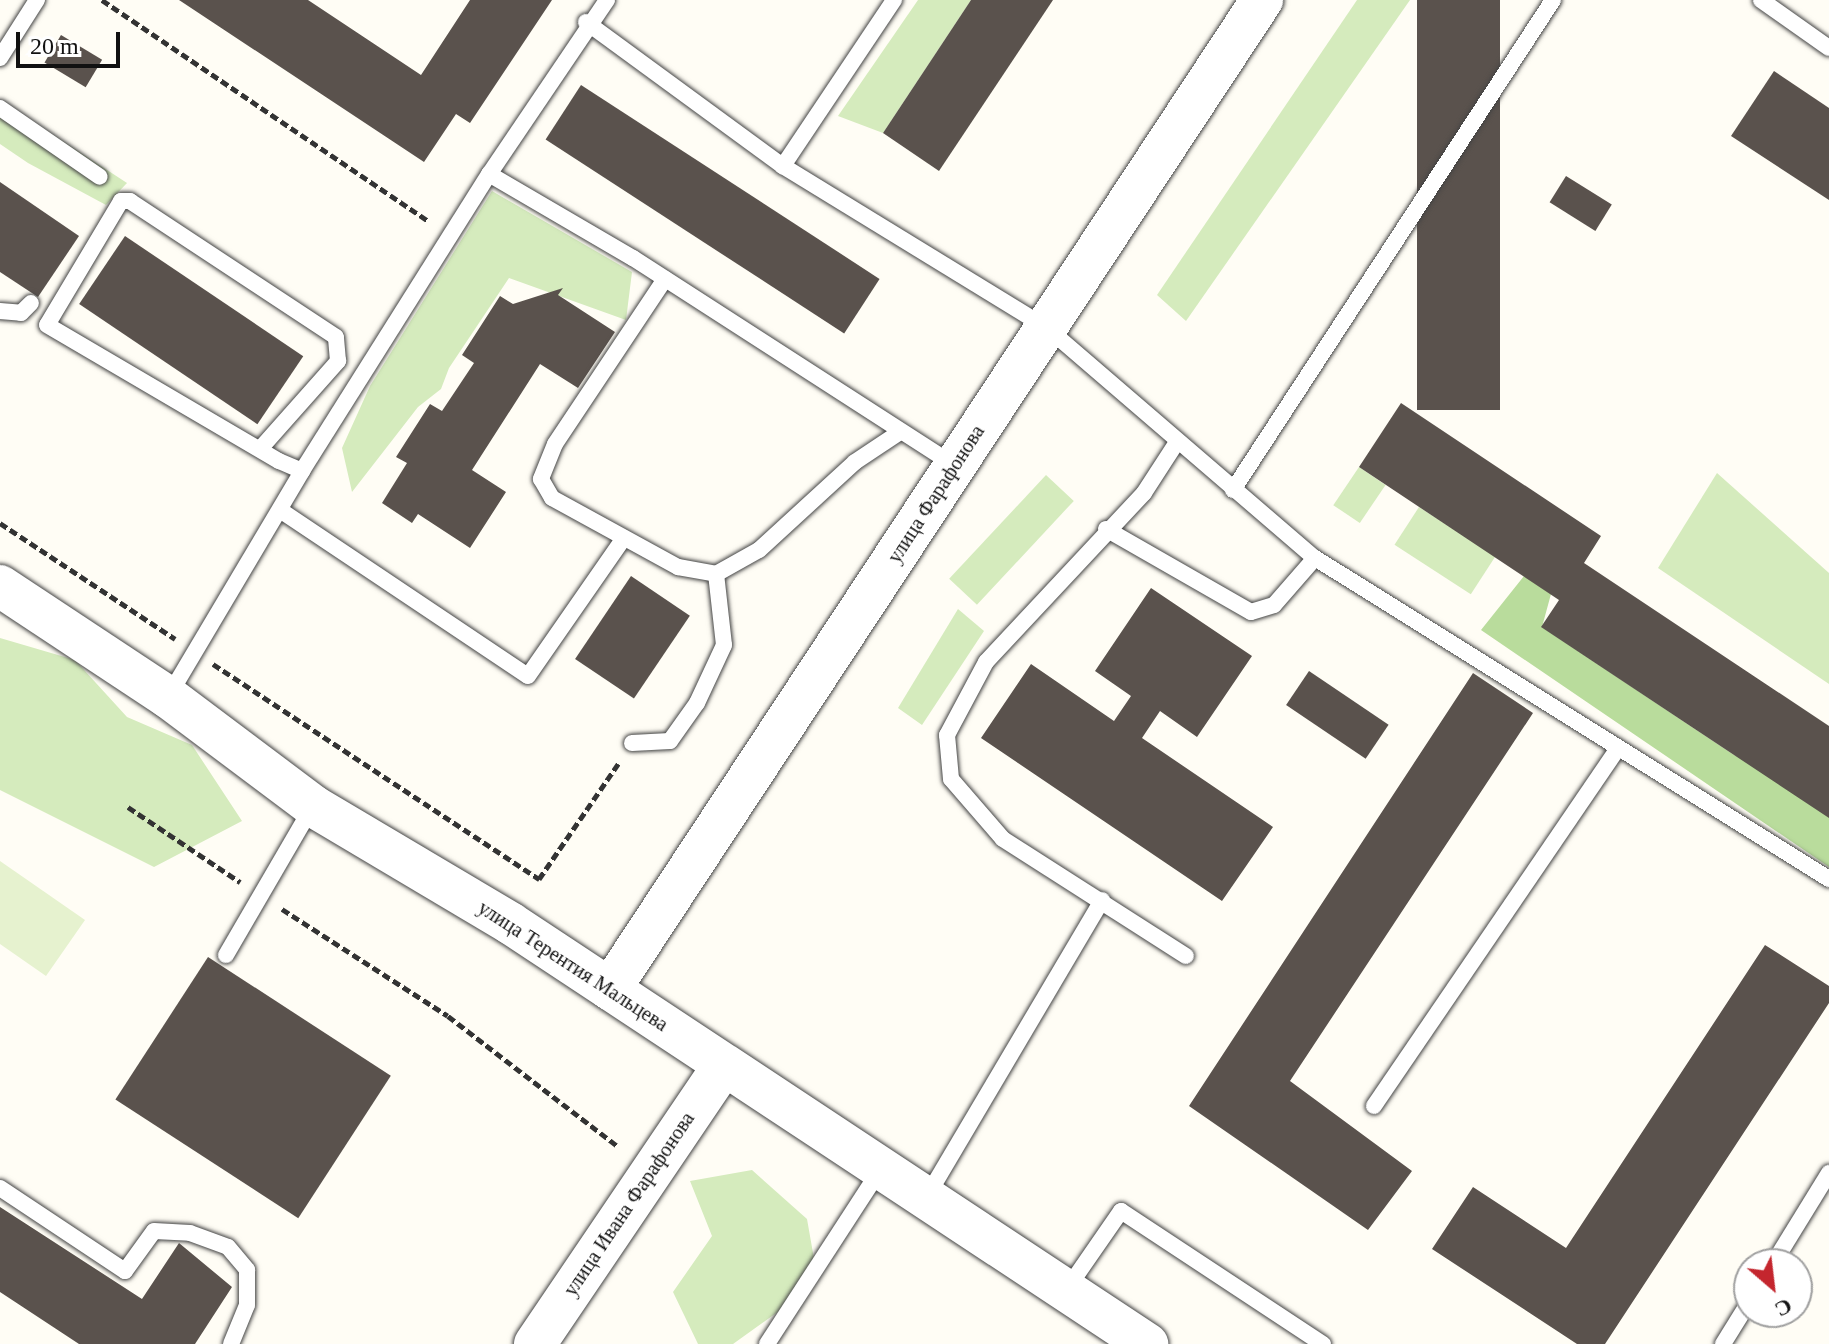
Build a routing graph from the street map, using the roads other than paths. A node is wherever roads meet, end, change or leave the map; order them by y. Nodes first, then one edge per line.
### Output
1 (37, 0) edge
2 (607, 0) edge
3 (894, 0) edge
4 (1262, 0) edge
5 (1553, 0) edge
6 (1761, 0) edge
7 (586, 22) junction
8 (1829, 48) edge
9 (0, 58) edge
10 (0, 108) edge
11 (783, 166) junction
12 (489, 174) junction
13 (100, 177) dead end
14 (665, 279) junction
15 (31, 303) dead end
16 (0, 311) edge
17 (1046, 327) junction
18 (900, 432) junction
19 (1177, 442) junction
20 (260, 449) junction
21 (955, 466) junction
22 (302, 471) junction
23 (1233, 490) junction
24 (280, 510) junction
25 (1106, 529) junction
26 (624, 538) junction
27 (1315, 558) junction
28 (716, 574) junction
29 (0, 586) edge
30 (168, 697) junction
31 (632, 743) road end
32 (1617, 750) junction
33 (313, 806) junction
34 (1829, 879) edge
35 (1102, 900) junction
36 (226, 955) dead end
37 (1186, 956) dead end
38 (610, 989) junction
39 (724, 1065) junction
40 (1374, 1106) dead end
41 (881, 1169) junction
42 (1829, 1173) edge
43 (0, 1188) edge
44 (926, 1198) junction
45 (1783, 1248) edge
46 (1066, 1291) junction
47 (231, 1344) edge
48 (535, 1344) edge
49 (767, 1344) edge
50 (1147, 1344) edge
51 (1323, 1344) edge

1 - 9 lane
2 - 7 lane
3 - 11 lane
4 - 17 street, улица Фарафонова
5 - 23 lane
6 - 8 lane
7 - 11 lane
7 - 12 lane
10 - 13 lane
11 - 17 lane
12 - 14 lane
12 - 22 lane
14 - 18 lane
14 - 26 lane
15 - 16 lane
17 - 19 lane
17 - 21 street, улица Фарафонова
18 - 21 lane
18 - 28 lane
19 - 23 lane
19 - 25 lane
20 - 20 lane
20 - 22 lane
21 - 38 street, улица Фарафонова
22 - 24 lane
23 - 27 lane
24 - 26 lane
24 - 30 lane
25 - 27 lane
25 - 35 lane
26 - 28 lane
27 - 32 lane
28 - 31 lane
29 - 30 street, улица Терентия Мальцева
30 - 33 street, улица Терентия Мальцева
32 - 34 lane
32 - 40 lane
33 - 36 lane
33 - 38 street, улица Терентия Мальцева
35 - 37 lane
35 - 44 lane
38 - 39 street, улица Терентия Мальцева
39 - 41 street, улица Терентия Мальцева
39 - 48 street, улица Ивана Фарафонова
41 - 44 street, улица Терентия Мальцева
41 - 49 lane
42 - 45 lane
43 - 47 lane
44 - 46 street, улица Терентия Мальцева
46 - 50 street, улица Терентия Мальцева
46 - 51 lane

